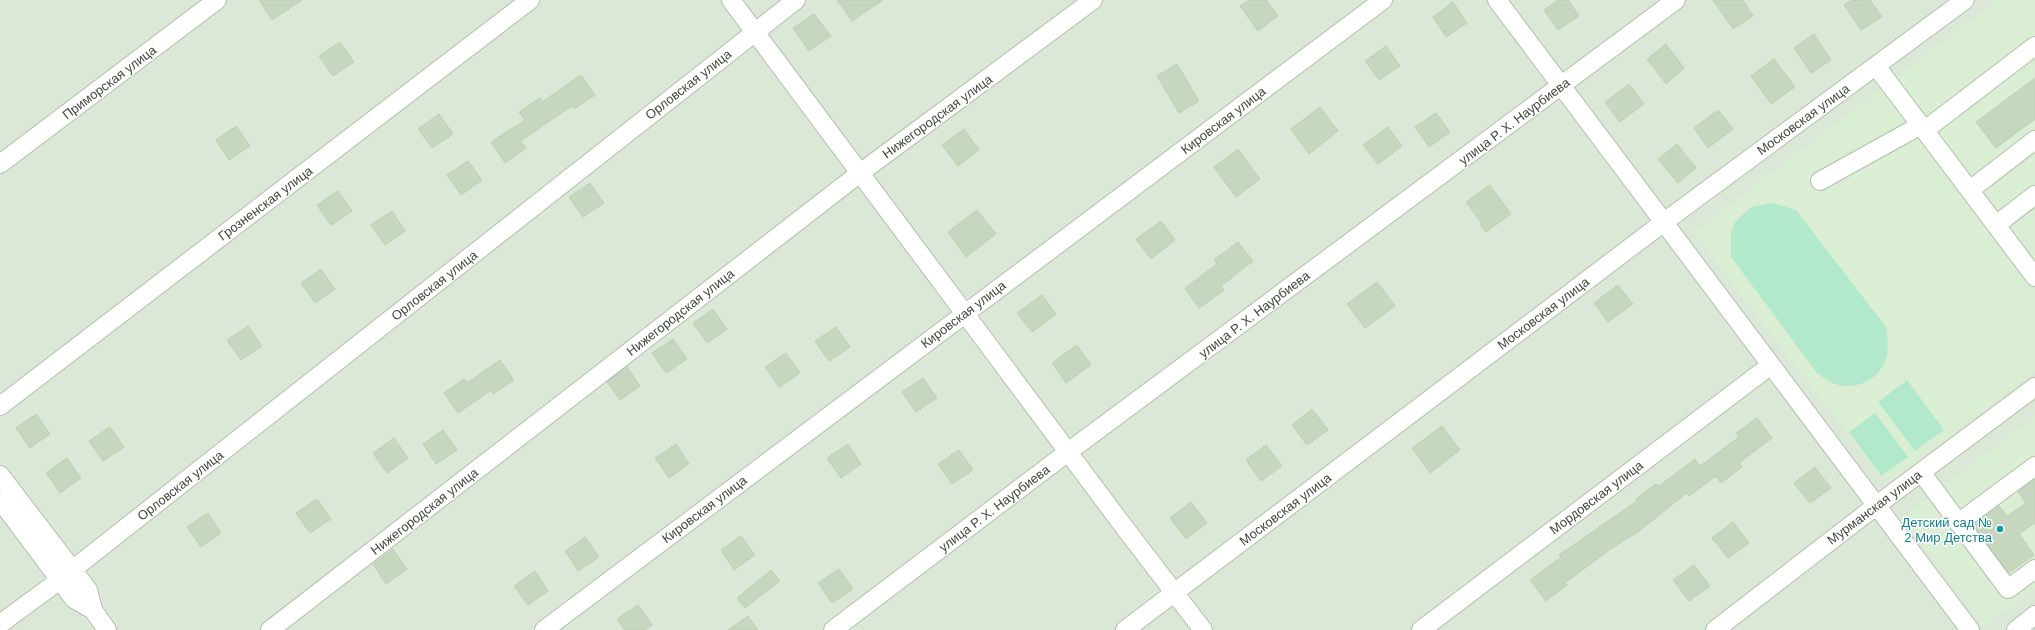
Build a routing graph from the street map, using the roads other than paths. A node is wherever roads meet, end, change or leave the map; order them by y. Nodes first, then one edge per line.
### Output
1 (217, 0) edge
2 (530, 0) edge
3 (731, 0) edge
4 (796, 0) edge
5 (1093, 0) edge
6 (1384, 0) edge
7 (1498, 0) edge
8 (1676, 0) edge
9 (1965, 0) edge
10 (755, 32) junction
11 (2035, 46) edge
12 (1876, 66) junction
13 (1562, 86) junction
14 (1923, 128) junction
15 (2033, 146) edge
16 (0, 164) edge
17 (860, 172) junction
18 (1820, 180) dead end
19 (1970, 190) junction
20 (2035, 195) edge
21 (1664, 222) junction
22 (1996, 225) junction
23 (2035, 277) edge
24 (965, 313) junction
25 (1771, 365) junction
26 (2035, 387) edge
27 (0, 406) edge
28 (1068, 452) junction
29 (2035, 466) edge
30 (1921, 472) junction
31 (0, 476) edge
32 (0, 500) edge
33 (1876, 505) junction
34 (1958, 523) junction
35 (2035, 569) edge
36 (66, 575) junction
37 (1174, 592) junction
38 (2035, 615) edge
39 (0, 624) edge
40 (107, 630) edge
41 (270, 630) edge
42 (544, 630) edge
43 (833, 630) edge
44 (1125, 630) edge
45 (1203, 630) edge
46 (1421, 630) edge
47 (1715, 630) edge
48 (1970, 630) edge
49 (2016, 630) edge

1 - 16 street, Приморская улица
2 - 27 street, Грозненская улица
3 - 10 street
4 - 10 street, Орловская улица
5 - 17 street, Нижегородская улица
6 - 24 street, Кировская улица
7 - 13 street
8 - 13 street, улица Р. Х. Наурбиева
9 - 12 street, Московская улица
10 - 17 street
10 - 36 street, Орловская улица
11 - 14 street
12 - 14 street
12 - 21 street, Московская улица
13 - 21 street
13 - 28 street, улица Р. Х. Наурбиева
14 - 18 street
14 - 19 street
15 - 19 street
17 - 24 street
17 - 41 street, Нижегородская улица
19 - 22 street
20 - 22 street
21 - 25 street
21 - 37 street, Московская улица
22 - 23 street
24 - 28 street
24 - 42 street, Кировская улица
25 - 33 street
25 - 46 street, Мордовская улица
26 - 30 street, Мурманская улица
28 - 37 street
28 - 43 street, улица Р. Х. Наурбиева
29 - 34 street
30 - 33 street, Мурманская улица
30 - 34 street
31 - 36 street
32 - 36 street
33 - 47 street, Мурманская улица
33 - 48 street
34 - 35 street
36 - 39 street, Орловская улица
36 - 40 street
37 - 44 street, Московская улица
37 - 45 street
38 - 49 street

